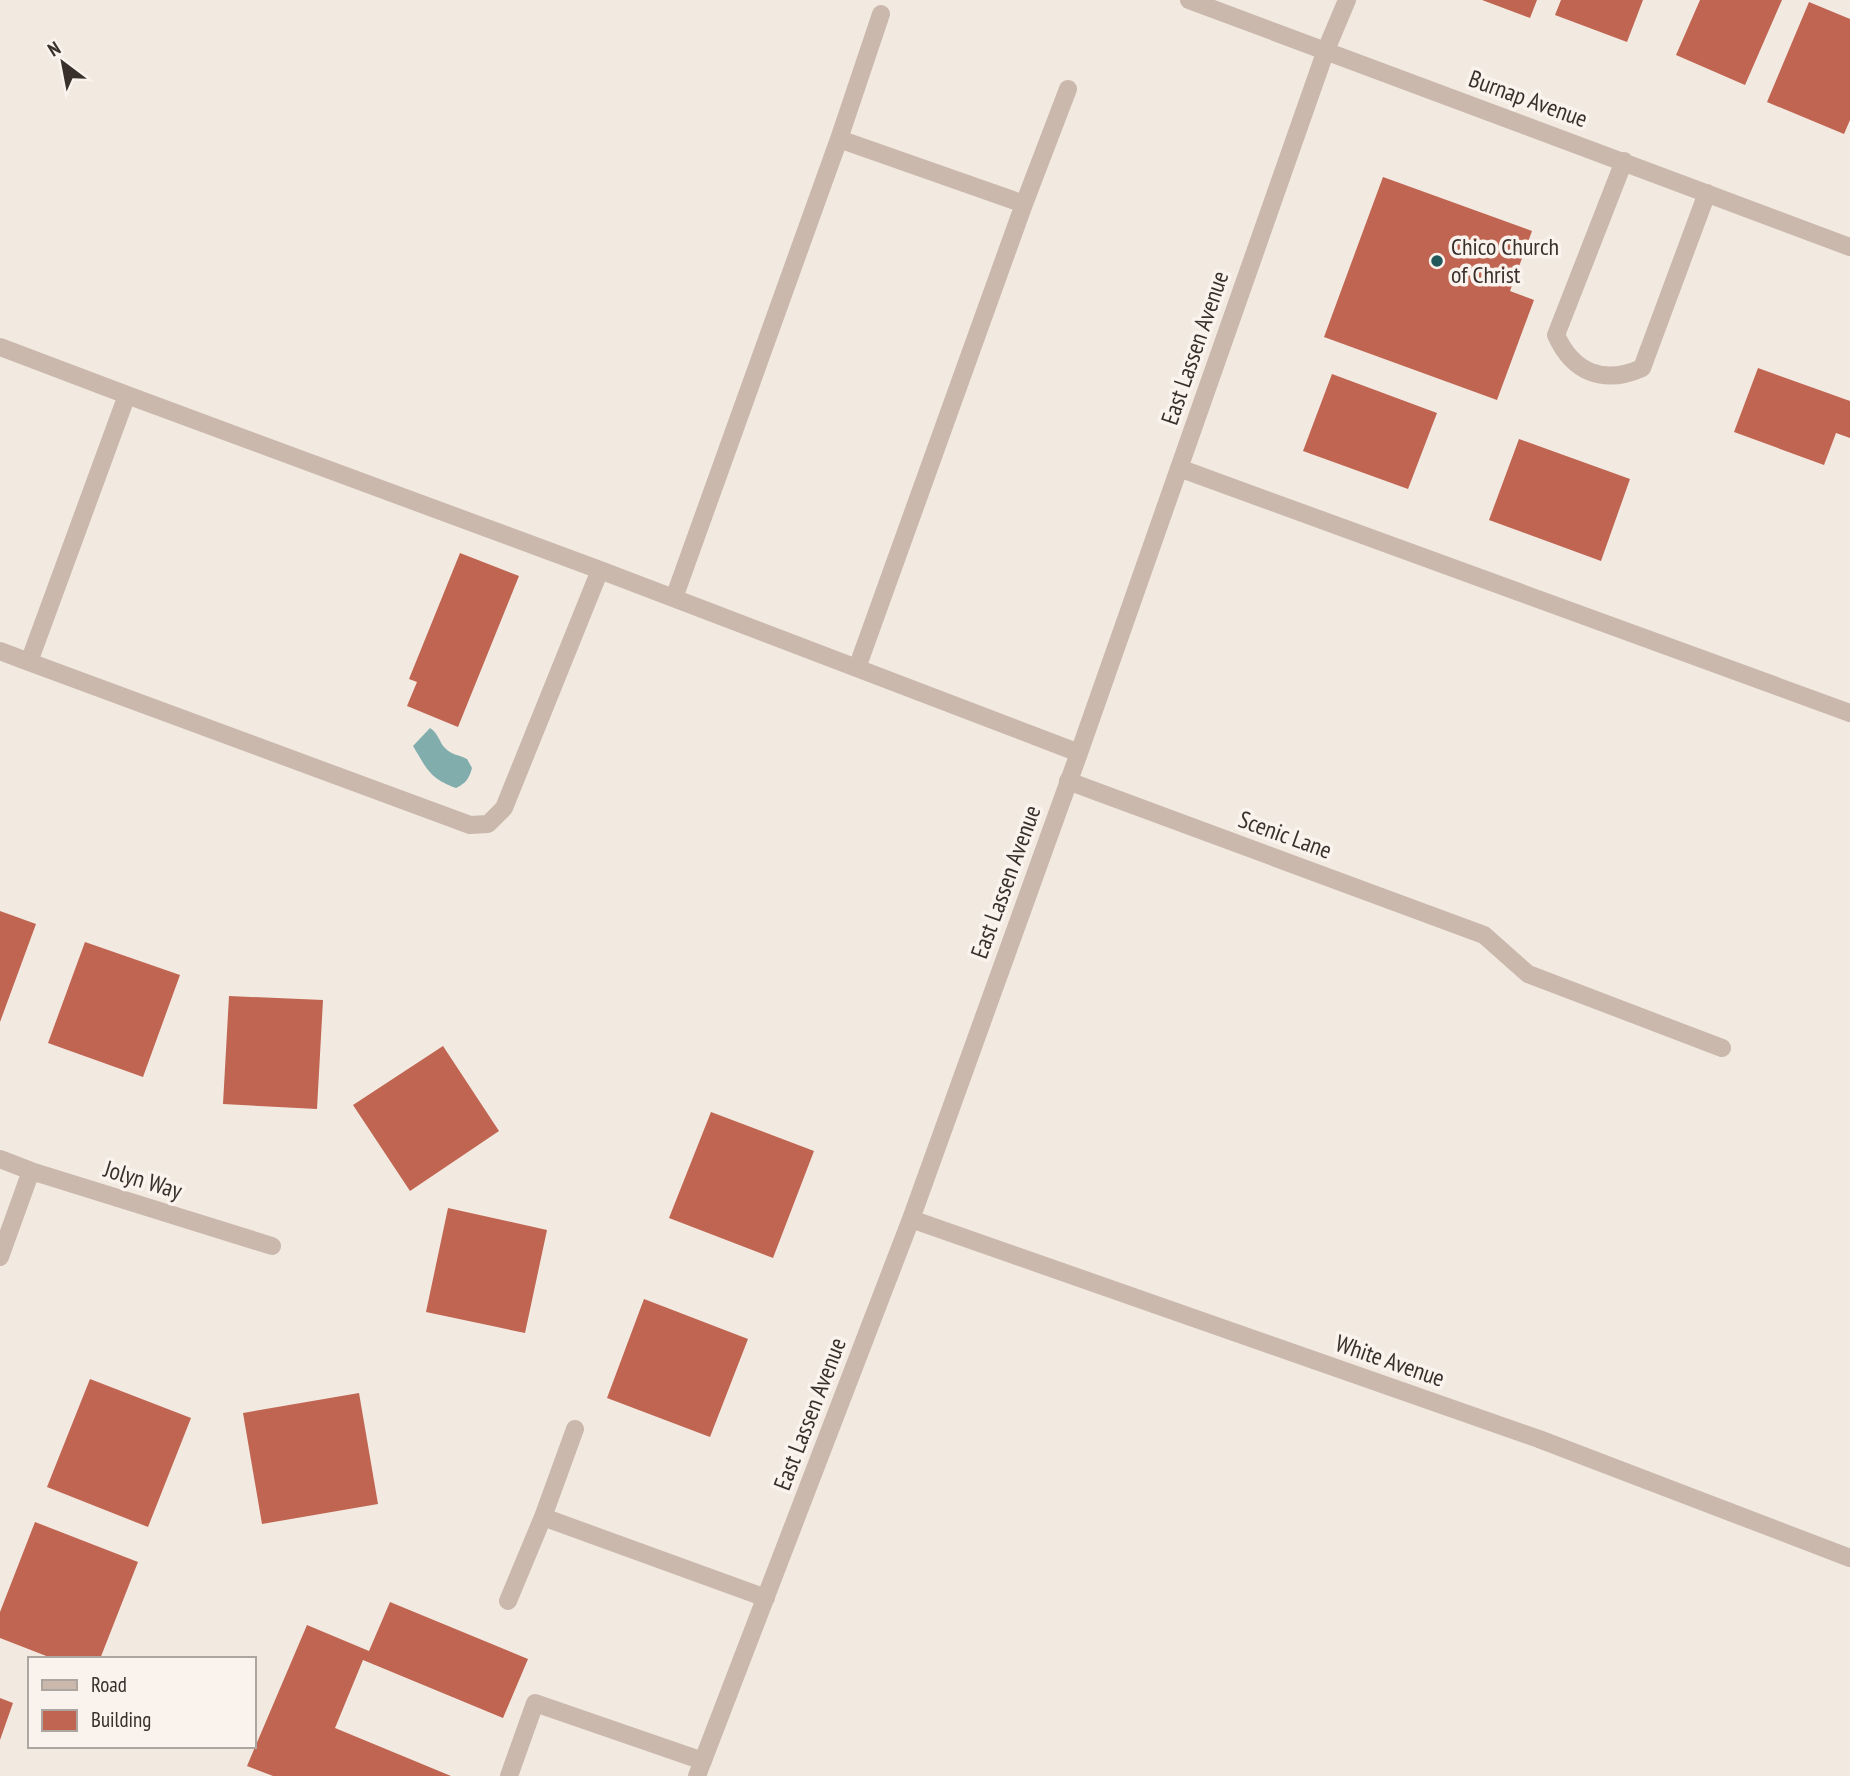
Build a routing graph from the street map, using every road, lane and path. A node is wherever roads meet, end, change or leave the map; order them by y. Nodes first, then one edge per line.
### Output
1 (1189, 0) edge
2 (1347, 0) edge
3 (881, 14) dead end
4 (1326, 50) junction
5 (1068, 89) dead end
6 (839, 139) junction
7 (1624, 162) junction
8 (1706, 193) junction
9 (1024, 204) junction
10 (1850, 247) edge
11 (0, 347) edge
12 (127, 394) junction
13 (1179, 468) junction
14 (600, 570) junction
15 (674, 598) junction
16 (0, 651) edge
17 (29, 662) junction
18 (857, 668) junction
19 (1850, 713) edge
20 (1079, 753) junction
21 (1069, 781) junction
22 (1722, 1048) dead end
23 (0, 1159) edge
24 (32, 1171) junction
25 (912, 1219) junction
26 (272, 1245) dead end
27 (0, 1257) edge
28 (575, 1429) dead end
29 (543, 1517) junction
30 (1850, 1558) edge
31 (766, 1598) junction
32 (508, 1601) dead end
33 (700, 1768) edge
34 (509, 1776) edge

1 - 4 street, Burnap Avenue
2 - 4 street, East Lassen Avenue
3 - 6 street
4 - 7 street, Burnap Avenue
4 - 13 street, East Lassen Avenue
5 - 9 street
6 - 9 street
6 - 15 street
7 - 8 street, Burnap Avenue
7 - 8 street
8 - 10 street, Burnap Avenue
9 - 18 street
11 - 12 street
12 - 14 street
12 - 17 street
13 - 19 street
13 - 20 street, East Lassen Avenue
14 - 15 street
14 - 17 street
15 - 18 street
16 - 17 street
18 - 20 street
20 - 21 street, East Lassen Avenue
21 - 22 street, Scenic Lane
21 - 25 street, East Lassen Avenue
23 - 24 street, Jolyn Way
24 - 26 street, Jolyn Way
24 - 27 street
25 - 30 street, White Avenue
25 - 31 street, East Lassen Avenue
28 - 29 street
29 - 31 street
29 - 32 street
31 - 33 street, East Lassen Avenue
33 - 34 street

